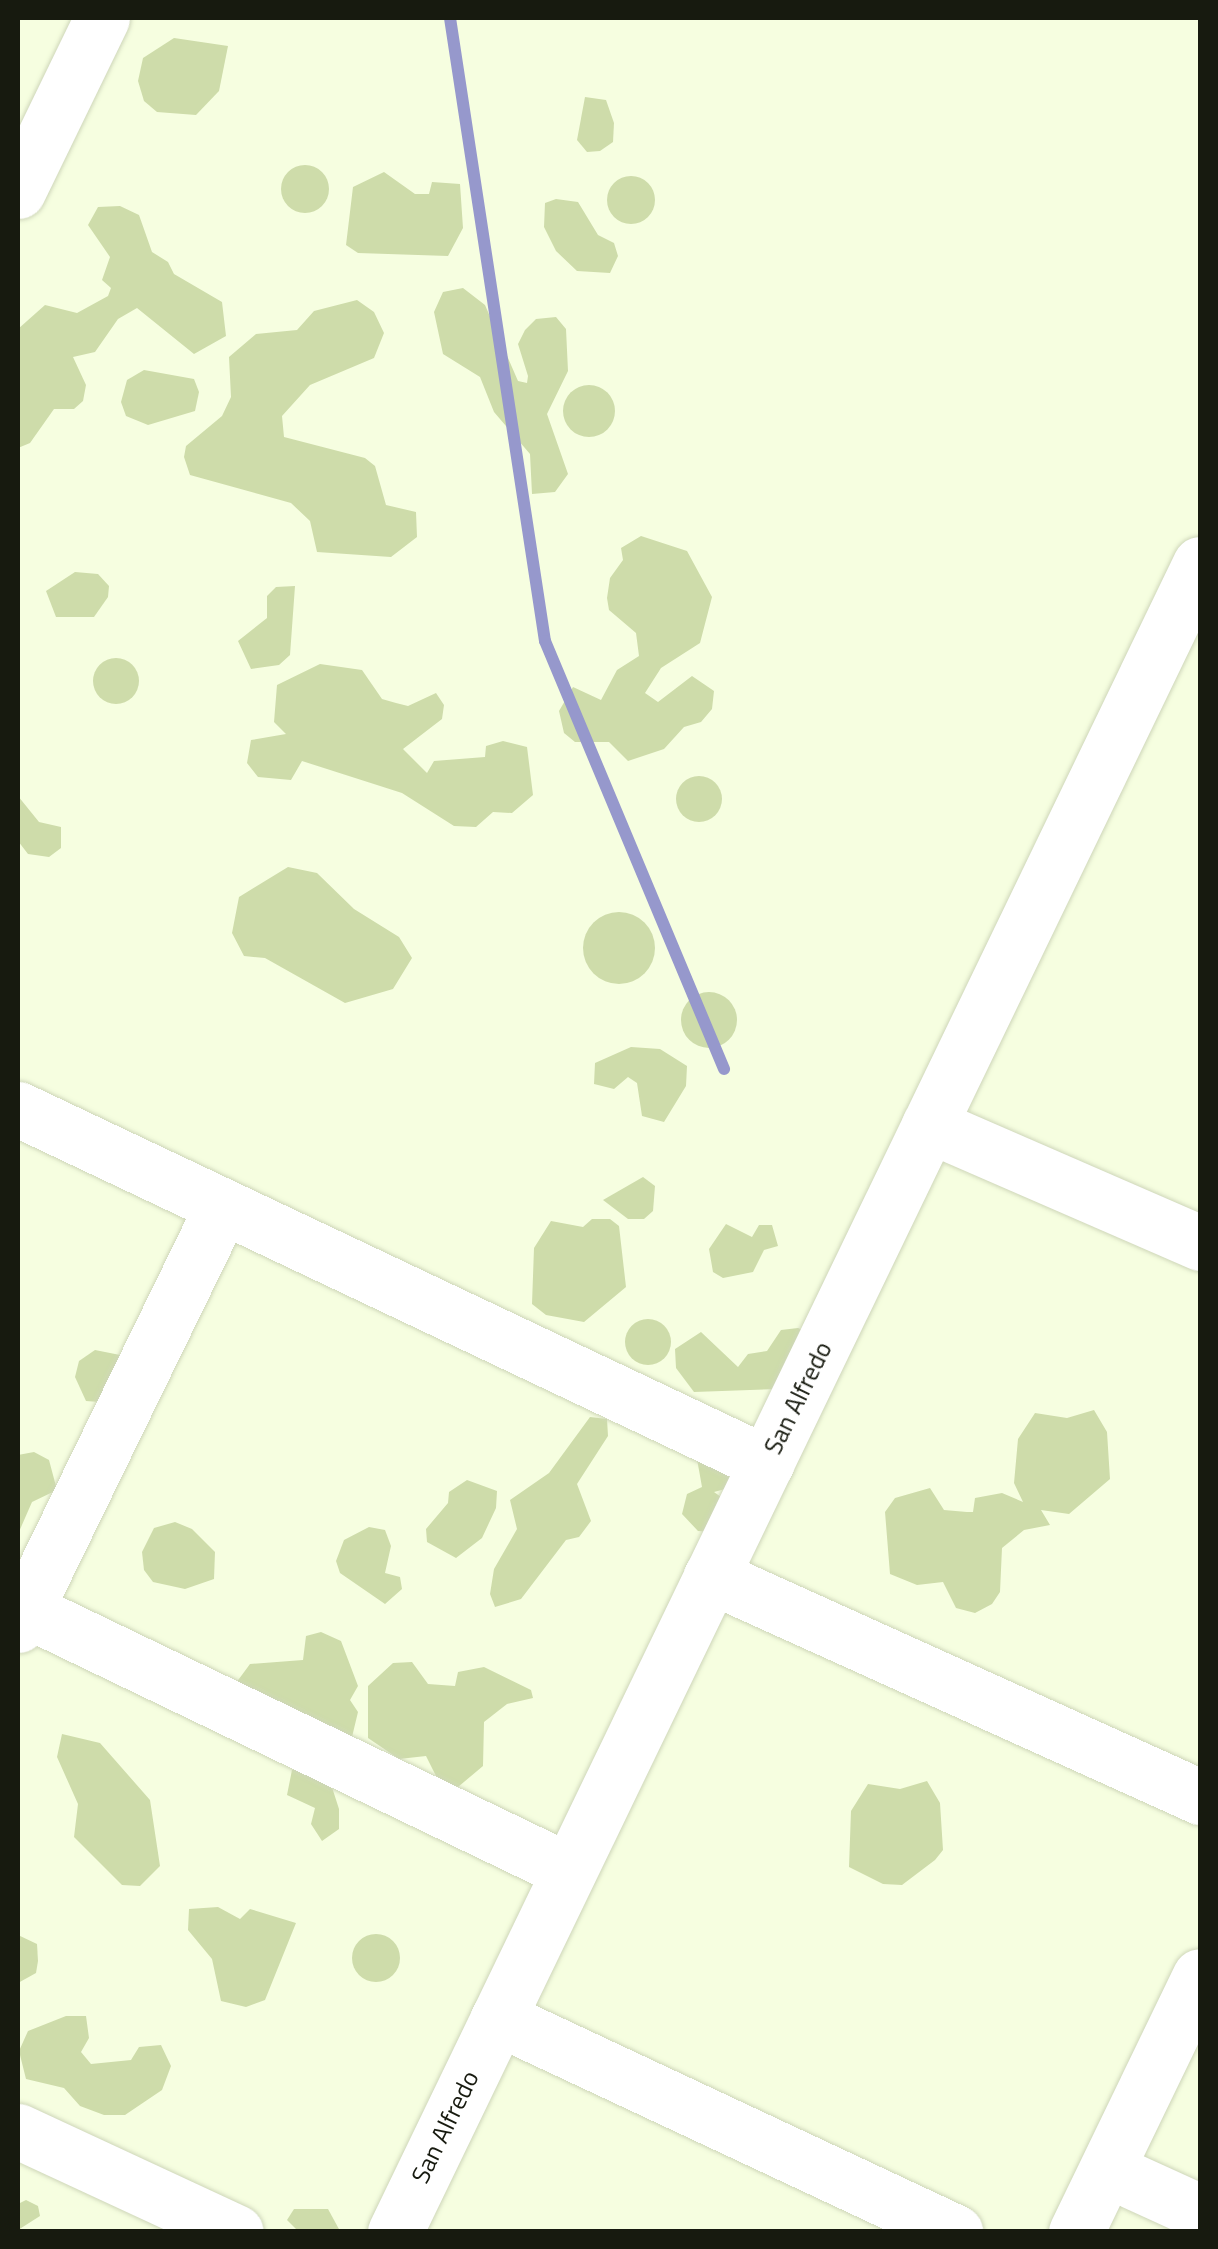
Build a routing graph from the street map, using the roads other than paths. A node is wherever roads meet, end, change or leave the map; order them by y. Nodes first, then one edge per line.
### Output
1 (102, 18) edge
2 (18, 191) edge
3 (1196, 586) edge
4 (18, 1109) edge
5 (929, 1125) junction
6 (222, 1207) junction
7 (1200, 1243) edge
8 (766, 1463) junction
9 (711, 1576) junction
10 (20, 1614) edge
11 (1200, 1797) edge
12 (568, 1872) junction
13 (1200, 1976) edge
14 (498, 2018) junction
15 (18, 2131) edge
16 (1108, 2170) junction
17 (1200, 2212) edge
18 (236, 2232) edge
19 (394, 2232) edge
20 (955, 2232) edge
21 (1076, 2232) edge

1 - 2 street
3 - 5 street, San Alfredo
4 - 6 street
5 - 7 street
5 - 8 street, San Alfredo
6 - 8 street
6 - 10 street
8 - 9 street, San Alfredo
9 - 11 street
9 - 12 street, San Alfredo
10 - 12 street
12 - 14 street, San Alfredo
13 - 16 street
14 - 19 street, San Alfredo
14 - 20 street
15 - 18 street
16 - 17 street
16 - 21 street

